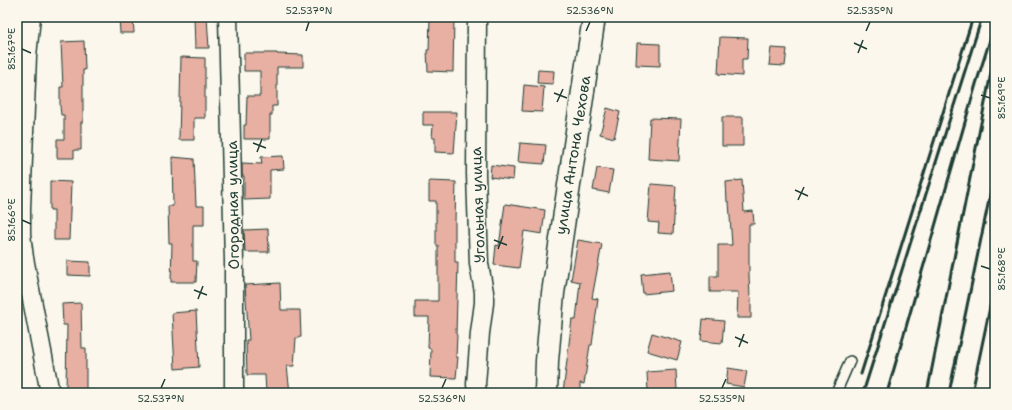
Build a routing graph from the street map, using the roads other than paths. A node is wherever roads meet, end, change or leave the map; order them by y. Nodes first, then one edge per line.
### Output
1 (32, 17) edge
2 (228, 17) edge
3 (477, 17) edge
4 (594, 17) edge
5 (850, 361) dead end
6 (50, 393) edge
7 (234, 393) edge
8 (477, 393) edge
9 (546, 393) edge
10 (836, 393) edge

1 - 6 street
2 - 7 street, Огородная улица
3 - 8 street, Угольная улица
4 - 9 street, улица Антона Чехова
5 - 10 lane

